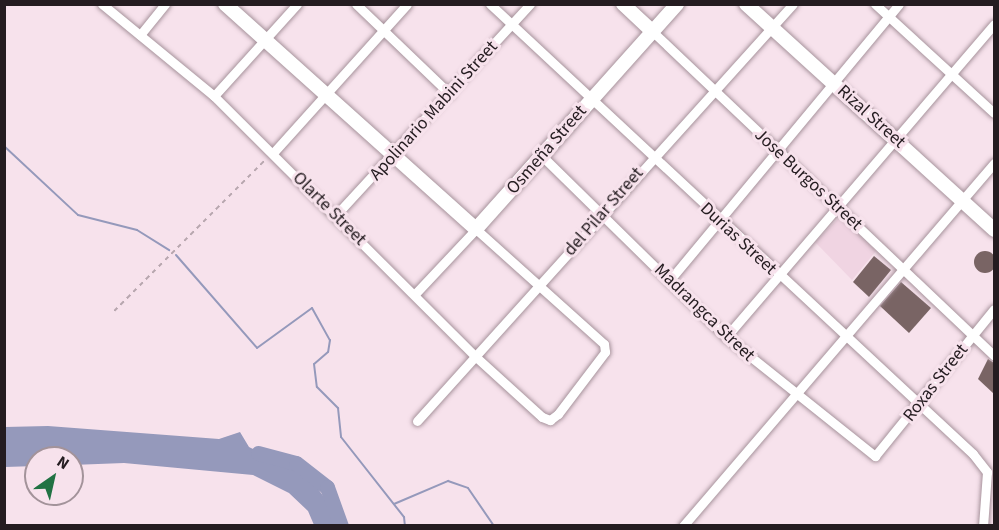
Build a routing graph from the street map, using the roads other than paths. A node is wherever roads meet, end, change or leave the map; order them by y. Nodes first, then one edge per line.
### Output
1 (102, 4) edge
2 (165, 4) edge
3 (225, 4) edge
4 (297, 4) edge
5 (356, 4) edge
6 (407, 4) edge
7 (490, 4) edge
8 (530, 4) edge
9 (623, 4) edge
10 (677, 4) edge
11 (746, 4) edge
12 (793, 4) edge
13 (875, 4) edge
14 (899, 4) edge
15 (888, 17) junction
16 (994, 24) edge
17 (511, 25) junction
18 (772, 29) junction
19 (383, 31) junction
20 (652, 31) junction
21 (140, 35) junction
22 (264, 39) junction
23 (951, 74) junction
24 (834, 84) junction
25 (715, 92) junction
26 (450, 94) junction
27 (214, 96) junction
28 (328, 96) junction
29 (591, 99) junction
30 (994, 113) edge
31 (896, 140) junction
32 (778, 152) junction
33 (273, 153) junction
34 (395, 155) junction
35 (542, 156) junction
36 (651, 158) junction
37 (994, 163) edge
38 (963, 201) junction
39 (838, 209) junction
40 (603, 214) junction
41 (336, 215) junction
42 (719, 222) junction
43 (477, 229) junction
44 (994, 230) edge
45 (902, 269) junction
46 (778, 276) junction
47 (669, 281) junction
48 (539, 285) junction
49 (415, 294) junction
50 (994, 309) edge
51 (842, 335) junction
52 (973, 335) junction
53 (726, 337) junction
54 (994, 355) edge
55 (476, 357) junction
56 (792, 394) junction
57 (919, 405) junction
58 (417, 421) dead end
59 (878, 456) joint
60 (683, 525) edge
61 (983, 525) edge

1 - 21 street, Olarte Street
2 - 21 street
3 - 22 street
4 - 22 street
5 - 19 street
6 - 19 street
7 - 17 street, Durias Street
8 - 17 street, Apolinario Mabini Street
9 - 20 street, Jose Burgos Street
10 - 20 street, Osmeña Street
11 - 18 street, Rizal Street
12 - 18 street, del Pilar Street
13 - 15 street
14 - 15 street
15 - 23 street
15 - 24 street
16 - 23 street
17 - 26 street, Apolinario Mabini Street
17 - 29 street, Durias Street
18 - 24 street, Rizal Street
18 - 25 street, del Pilar Street
19 - 26 street
19 - 28 street
20 - 25 street, Jose Burgos Street
20 - 29 street, Osmeña Street
21 - 27 street, Olarte Street
22 - 27 street
22 - 28 street
23 - 30 street
23 - 31 street
24 - 31 street, Rizal Street
24 - 32 street
25 - 32 street, Jose Burgos Street
25 - 36 street, del Pilar Street
26 - 34 street, Apolinario Mabini Street
27 - 33 street, Olarte Street
28 - 33 street
28 - 34 street
29 - 35 street, Osmeña Street
29 - 36 street, Durias Street
31 - 38 street, Rizal Street
31 - 39 street
32 - 39 street, Jose Burgos Street
32 - 42 street
33 - 41 street, Olarte Street
34 - 41 street, Apolinario Mabini Street
34 - 43 street
35 - 40 street, Madrangca Street
35 - 43 street, Osmeña Street
36 - 40 street, del Pilar Street
36 - 42 street, Durias Street
37 - 38 street
38 - 44 street, Rizal Street
38 - 45 street
39 - 45 street, Jose Burgos Street
39 - 46 street
40 - 47 street, Madrangca Street
40 - 48 street, del Pilar Street
41 - 49 street, Olarte Street
42 - 46 street, Durias Street
42 - 47 street
43 - 48 street
43 - 49 street, Osmeña Street
45 - 51 street
45 - 52 street, Jose Burgos Street
46 - 51 street, Durias Street
46 - 53 street
47 - 53 street, Madrangca Street
48 - 55 street, del Pilar Street
48 - 55 street, Olarte Street
49 - 55 street, Olarte Street
50 - 52 street, Roxas Street
51 - 56 street
51 - 57 street, Durias Street
52 - 54 street, Jose Burgos Street
52 - 57 street, Roxas Street
53 - 56 street, Madrangca Street
55 - 58 street, del Pilar Street
56 - 59 street, Madrangca Street
56 - 60 street
57 - 59 street, Roxas Street
57 - 61 street, Durias Street

